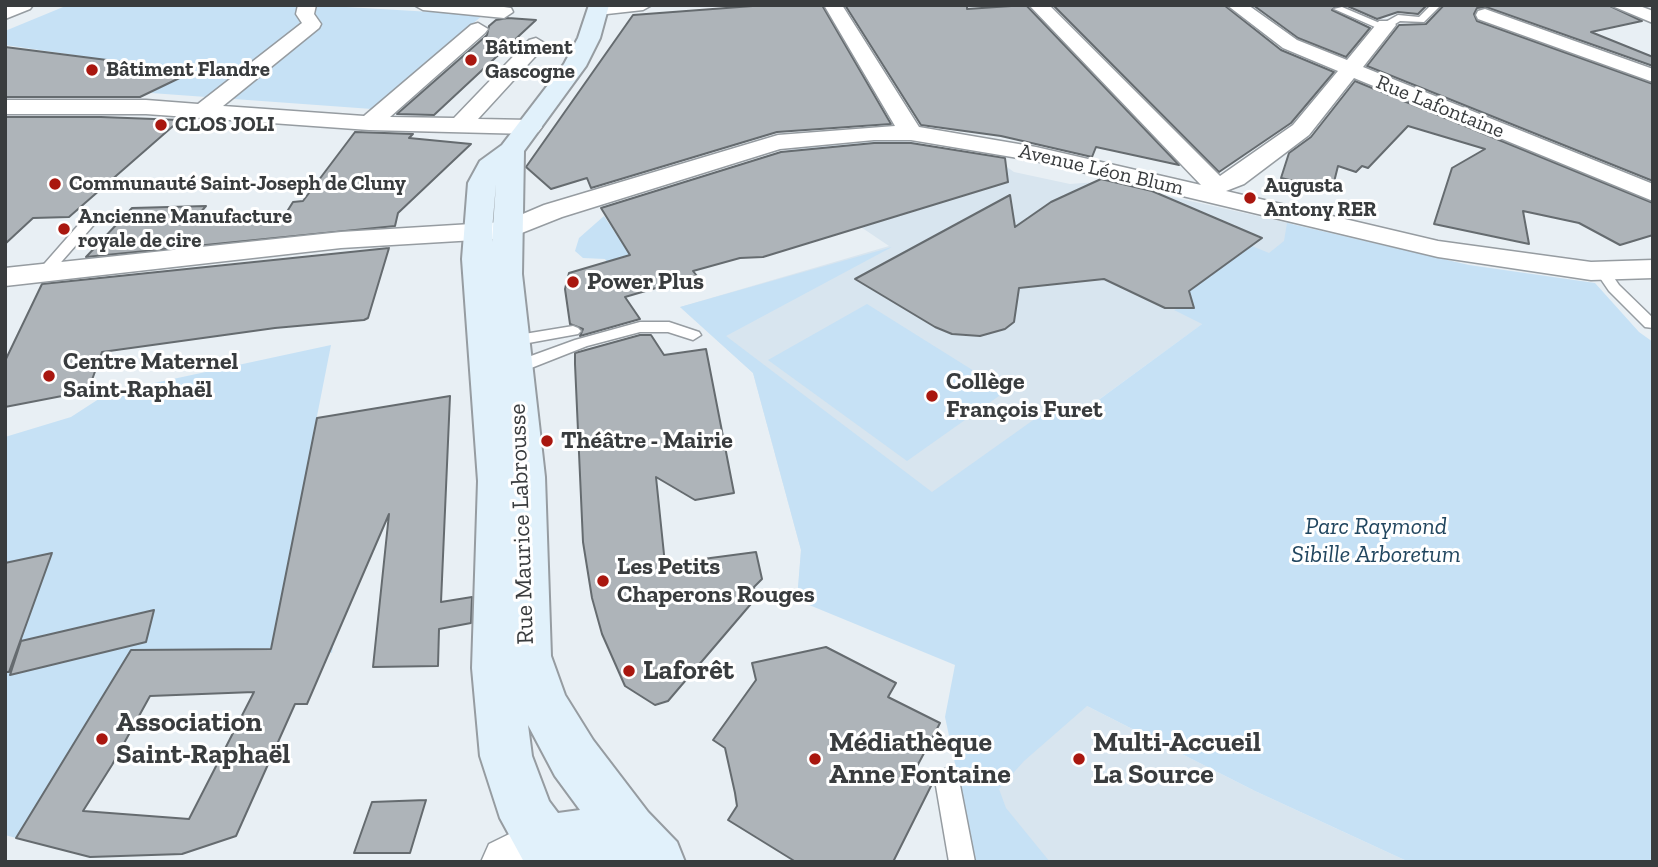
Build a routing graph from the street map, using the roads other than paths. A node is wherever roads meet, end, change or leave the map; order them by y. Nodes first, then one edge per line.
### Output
1 (24, 5) edge
2 (307, 5) edge
3 (423, 5) edge
4 (643, 5) edge
5 (833, 5) edge
6 (1038, 5) edge
7 (1236, 5) edge
8 (1437, 5) edge
9 (1619, 5) edge
10 (598, 7) edge
11 (1339, 9) dead end
12 (504, 12) dead end
13 (5, 13) edge
14 (1485, 15) dead end
15 (1653, 17) edge
16 (1385, 26) junction
17 (478, 29) dead end
18 (536, 44) dead end
19 (1351, 70) junction
20 (1653, 76) edge
21 (5, 86) edge
22 (5, 107) edge
23 (146, 107) junction
24 (202, 112) junction
25 (369, 123) junction
26 (461, 124) junction
27 (530, 127) junction
28 (911, 134) junction
29 (511, 151) junction
30 (1214, 191) junction
31 (1653, 193) edge
32 (93, 218) dead end
33 (498, 224) junction
34 (1603, 272) junction
35 (43, 274) junction
36 (1647, 275) edge
37 (5, 277) edge
38 (1650, 324) dead end
39 (573, 331) dead end
40 (693, 335) dead end
41 (513, 354) junction
42 (947, 780) dead end
43 (643, 847) edge
44 (536, 856) edge
45 (962, 862) edge

1 - 13 street
2 - 24 street
3 - 12 street
4 - 10 street
5 - 28 street
6 - 30 street
7 - 19 street, Rue Lafontaine
8 - 16 lane
9 - 15 street
10 - 27 main road
11 - 16 lane
14 - 20 street
16 - 19 street
17 - 25 street
18 - 26 street
19 - 30 street
19 - 31 street, Rue Lafontaine
21 - 23 street
22 - 23 street
23 - 24 street
24 - 25 street
25 - 26 street
26 - 27 street
27 - 29 main road
28 - 30 street, Avenue Léon Blum
28 - 33 street, Avenue Léon Blum
29 - 33 main road
29 - 33 main road
30 - 34 street, Avenue Léon Blum
32 - 35 lane
33 - 35 street, Avenue Léon Blum
33 - 41 main road, Rue Maurice Labrousse
33 - 44 main road, Rue Maurice Labrousse
34 - 36 street, Avenue Léon Blum
34 - 38 lane
35 - 37 street, Avenue Léon Blum
39 - 41 lane
40 - 41 lane
41 - 43 main road, Rue Maurice Labrousse
42 - 45 lane
43 - 44 main road

